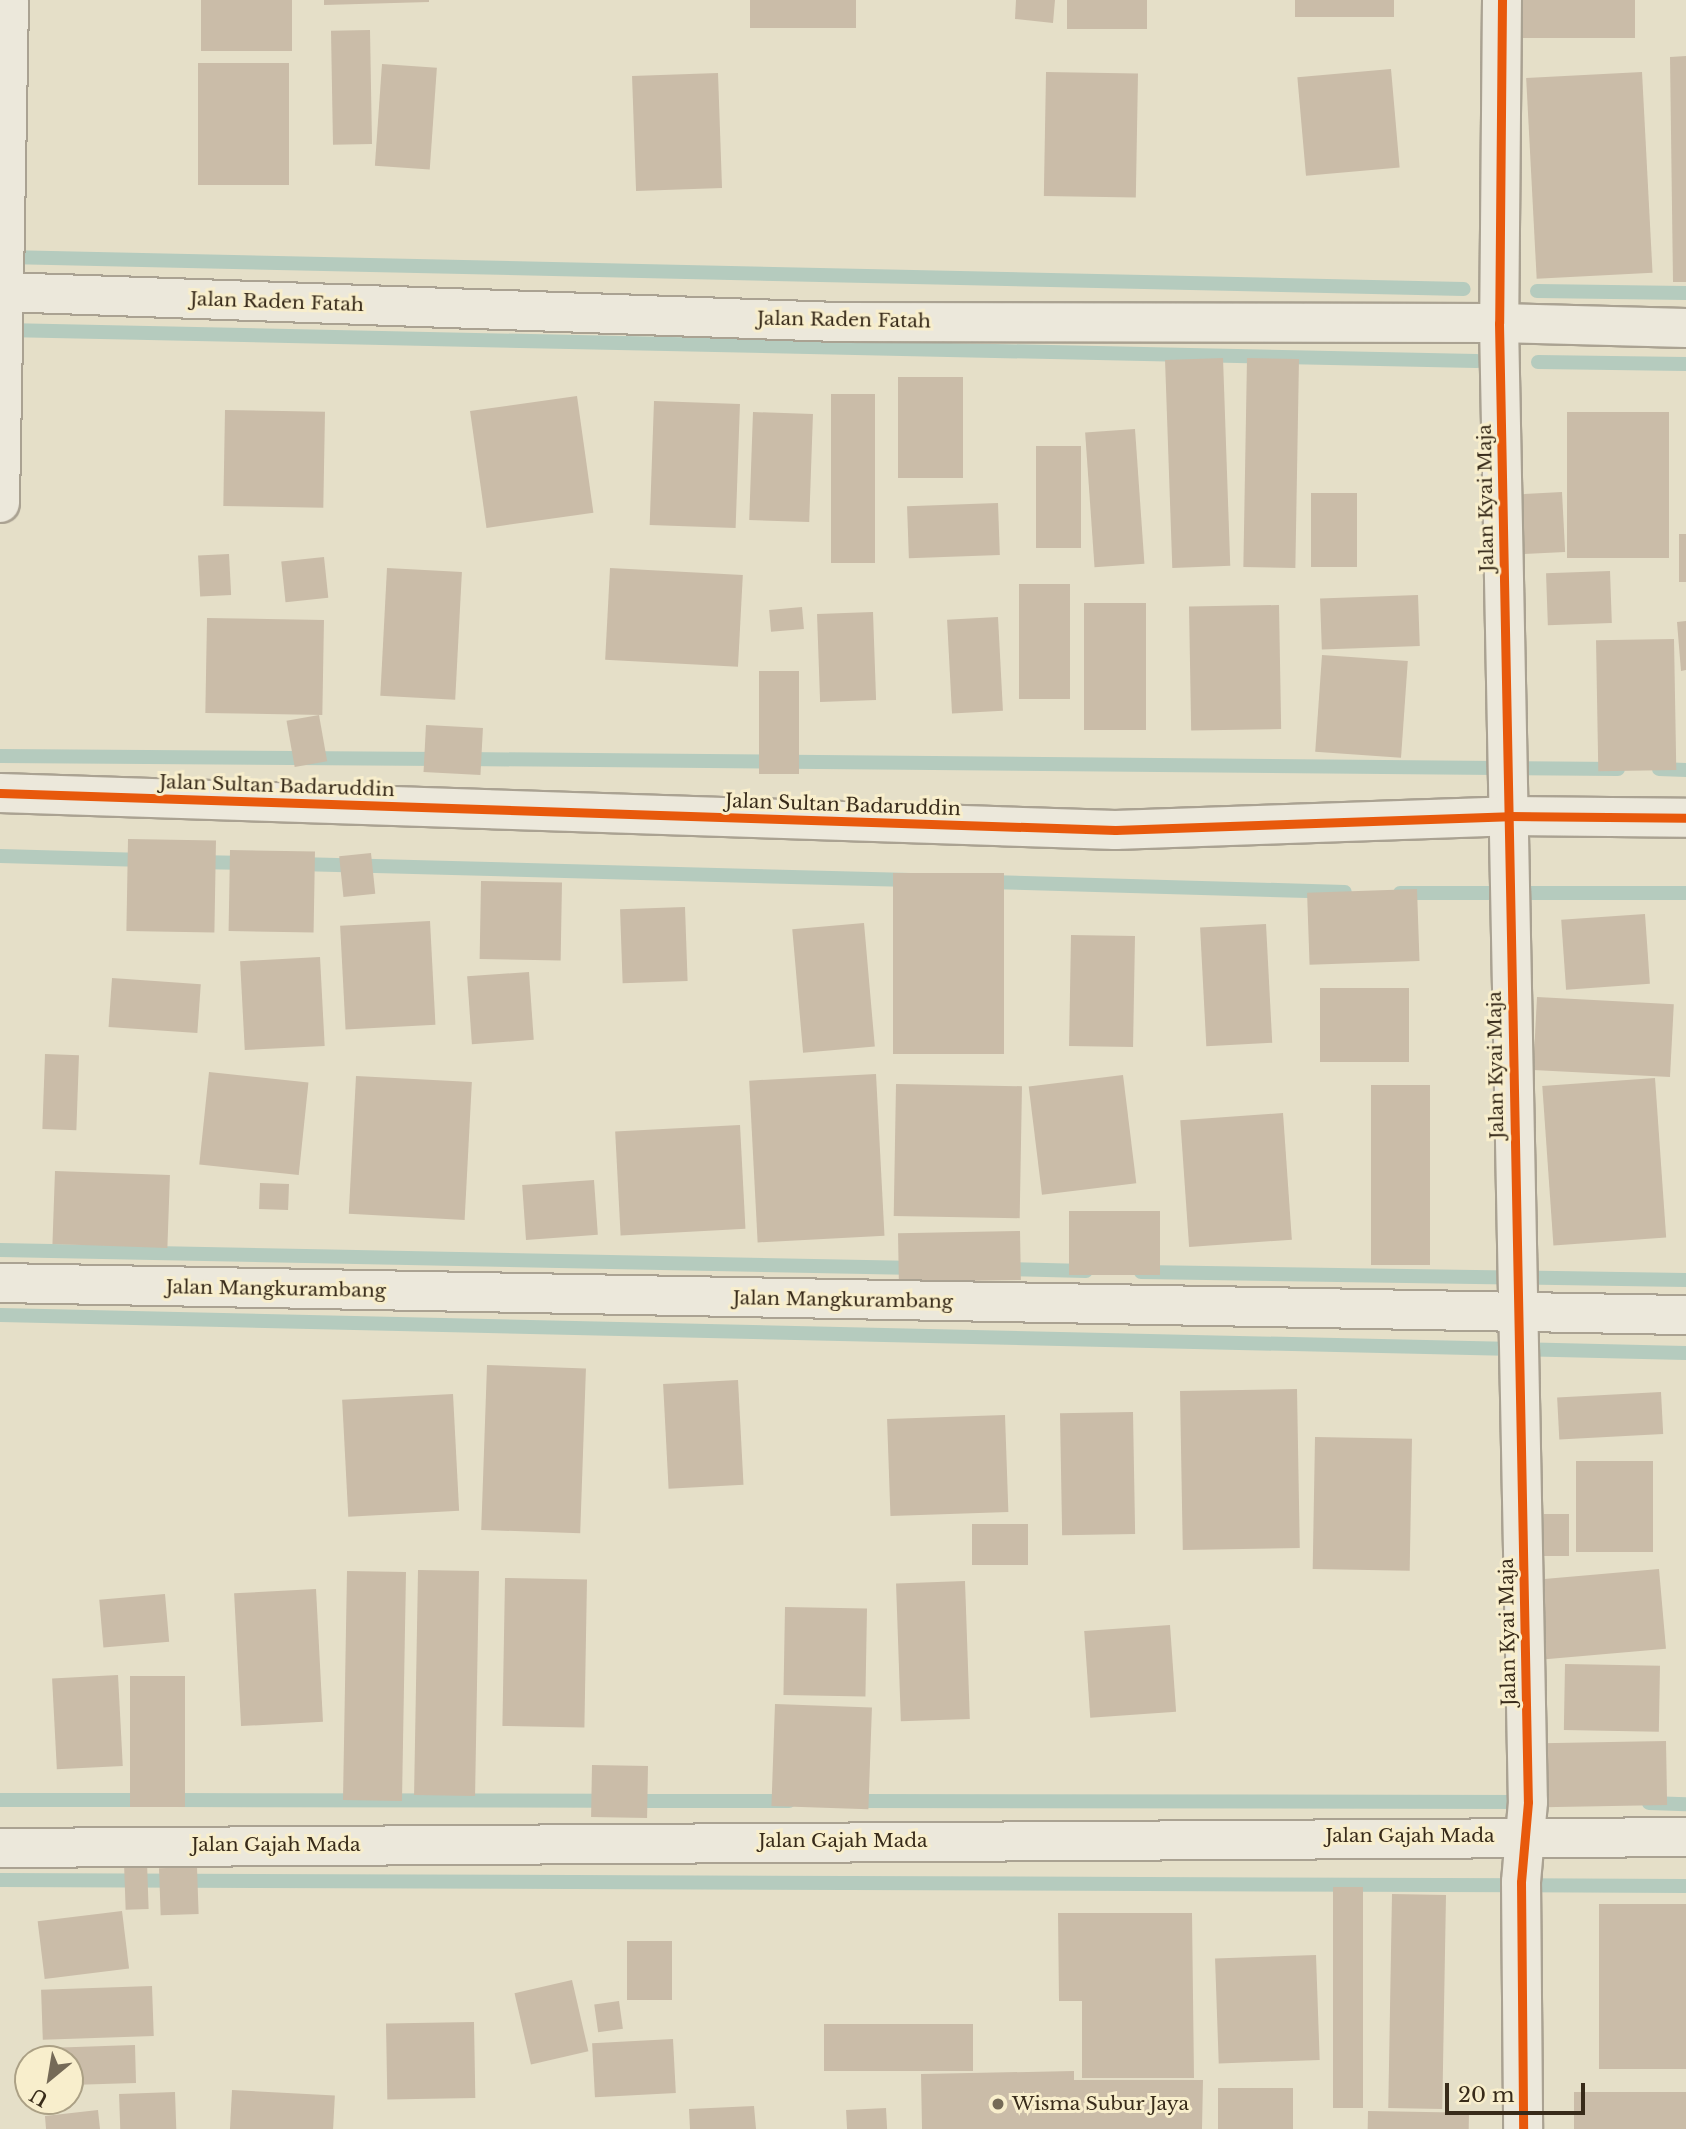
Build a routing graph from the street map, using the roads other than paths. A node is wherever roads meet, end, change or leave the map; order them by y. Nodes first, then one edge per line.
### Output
1 (1502, 0) edge
2 (6, 1) edge
3 (3, 292) junction
4 (1499, 323) junction
5 (1686, 328) edge
6 (0, 503) edge
7 (0, 793) edge
8 (1509, 816) junction
9 (1686, 818) edge
10 (0, 1283) edge
11 (1520, 1313) junction
12 (1686, 1315) edge
13 (1525, 1835) junction
14 (1686, 1837) edge
15 (0, 1848) edge
16 (1523, 2129) edge

1 - 4 street, Jalan Kyai Maja
2 - 3 street
3 - 4 street, Jalan Raden Fatah
3 - 6 street
4 - 5 street, Jalan Raden Fatah
4 - 8 street, Jalan Kyai Maja
7 - 8 street, Jalan Sultan Badaruddin
8 - 9 street, Jalan Sultan Badaruddin
8 - 11 street, Jalan Kyai Maja
10 - 11 street, Jalan Mangkurambang
11 - 12 street, Jalan Mangkurambang
11 - 13 street, Jalan Kyai Maja
13 - 14 street, Jalan Gajah Mada
13 - 15 street, Jalan Gajah Mada
13 - 16 street, Jalan Kyai Maja

